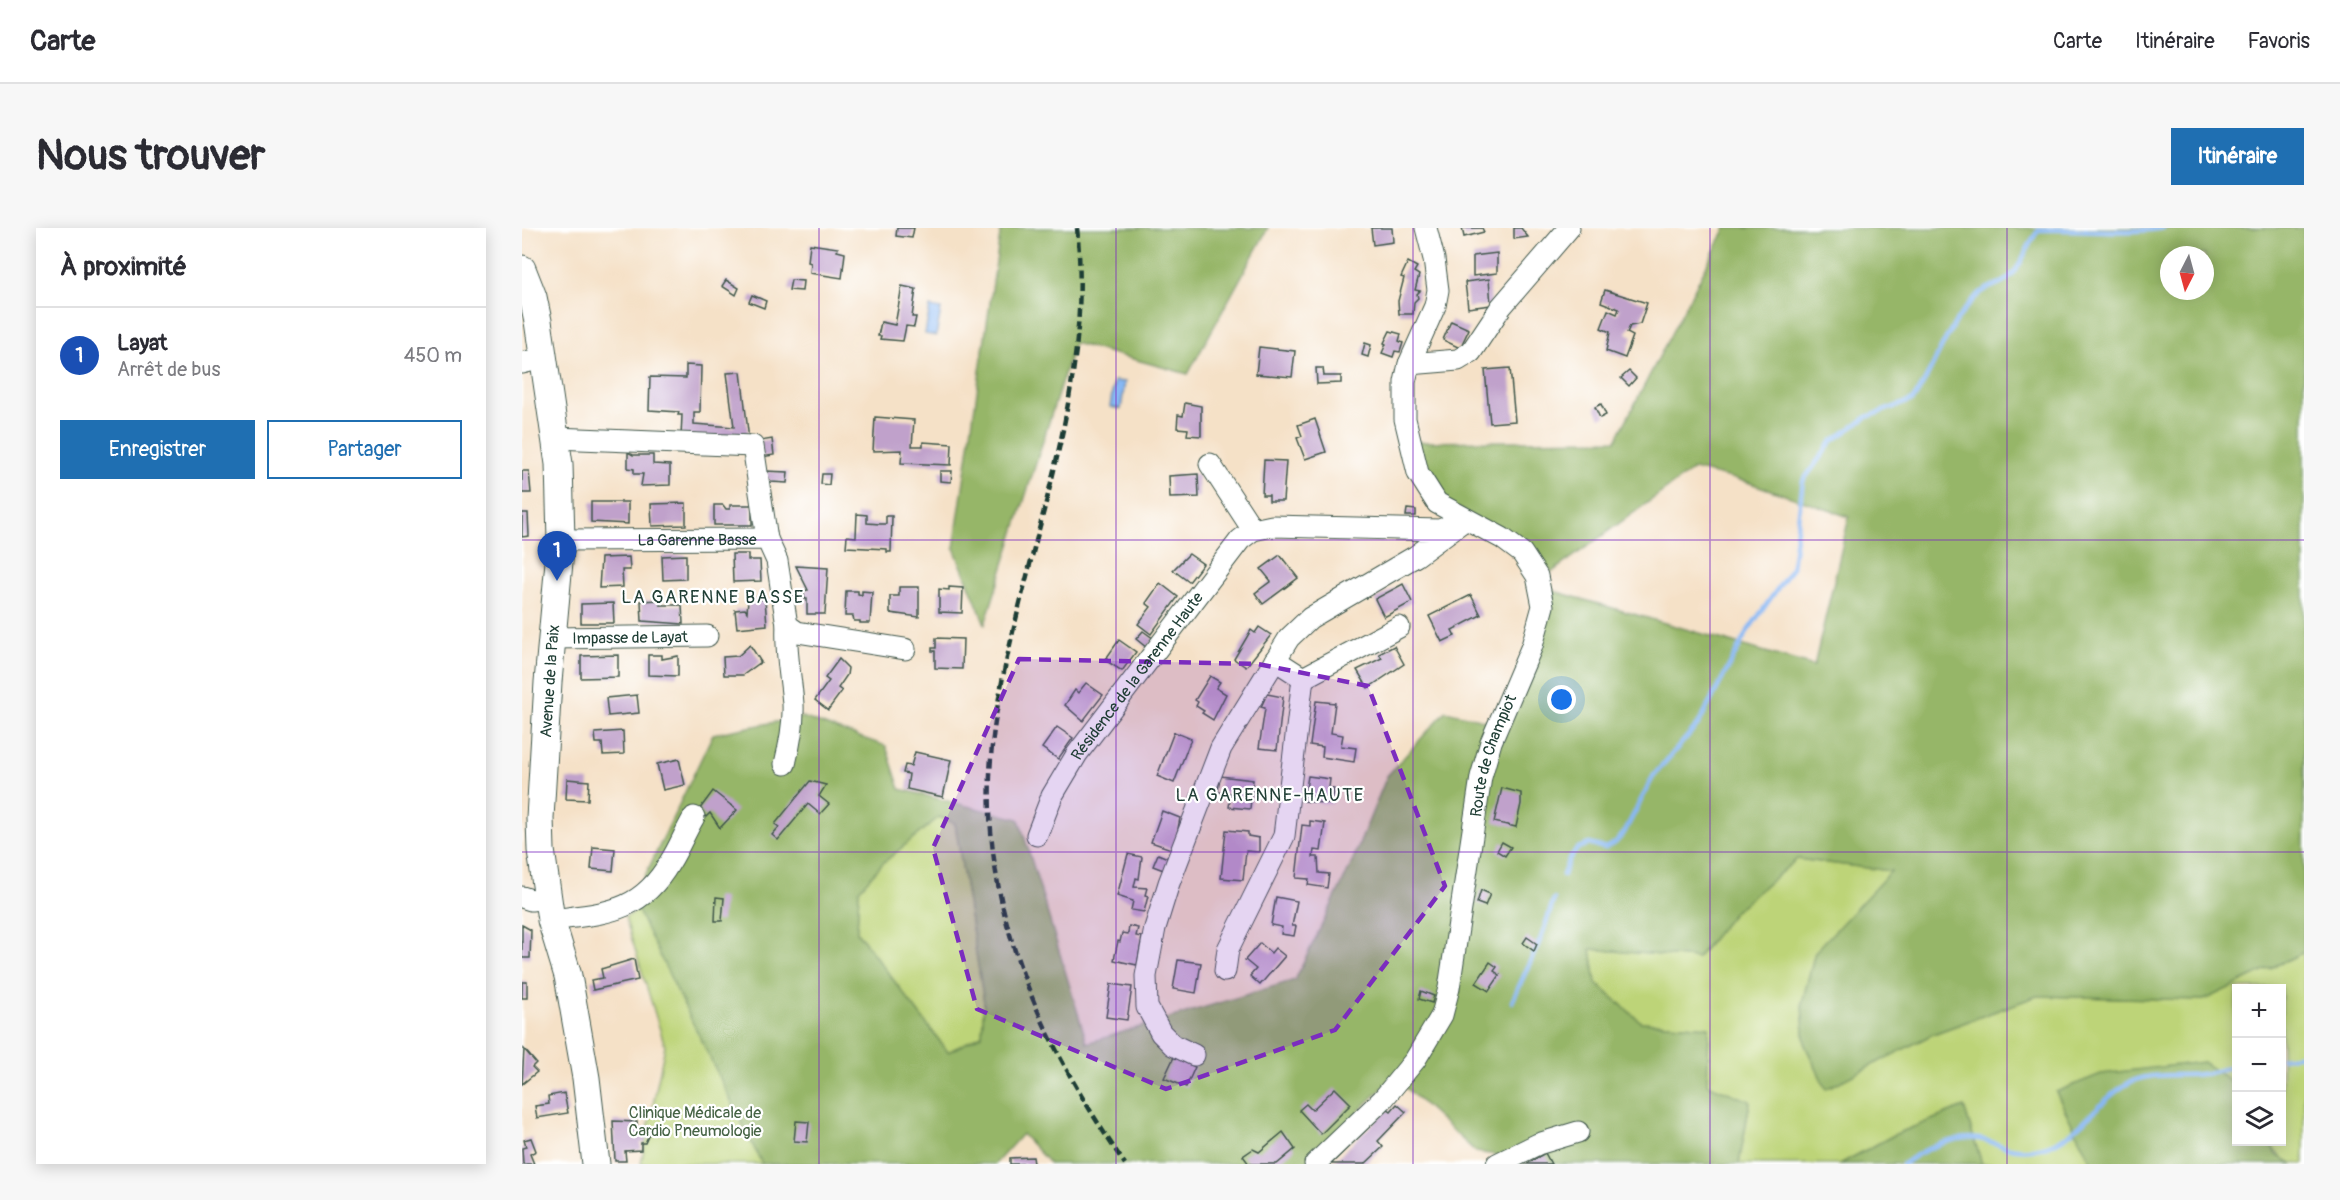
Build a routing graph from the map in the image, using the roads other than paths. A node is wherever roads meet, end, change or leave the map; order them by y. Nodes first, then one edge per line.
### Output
1 (1426, 228) edge
2 (1569, 228) edge
3 (522, 269) edge
4 (532, 361) edge
5 (1409, 363) junction
6 (555, 438) junction
7 (1210, 464) dead end
8 (1466, 519) junction
9 (1253, 530) junction
10 (767, 539) junction
11 (561, 540) junction
12 (787, 625) junction
13 (1399, 627) dead end
14 (707, 636) dead end
15 (552, 638) junction
16 (905, 648) dead end
17 (1275, 660) junction
18 (1303, 678) junction
19 (785, 764) dead end
20 (694, 817) dead end
21 (1037, 835) dead end
22 (540, 905) edge
23 (1225, 971) dead end
24 (1194, 1055) dead end
25 (1578, 1132) dead end
26 (596, 1164) edge
27 (1315, 1164) edge
28 (1497, 1164) edge

1 - 5 street, Route de Champiot
2 - 5 street
3 - 4 main road, Avenue de la Paix
4 - 6 main road, Avenue de la Paix
5 - 8 street, Route de Champiot
6 - 10 street
6 - 11 main road, Avenue de la Paix
7 - 9 street
8 - 9 street
8 - 17 street
8 - 27 street, Route de Champiot
9 - 21 street, Résidence de la Garenne Haute
10 - 11 street, La Garenne Basse
10 - 12 street, La Garenne Basse
11 - 15 main road, Avenue de la Paix
12 - 16 street
12 - 19 street, La Garenne Basse
13 - 18 street
14 - 15 street, Impasse de Layat
15 - 22 main road, Avenue de la Paix
17 - 18 street
17 - 24 street
18 - 23 street
20 - 22 street
22 - 26 main road, Avenue de la Paix
25 - 28 street

